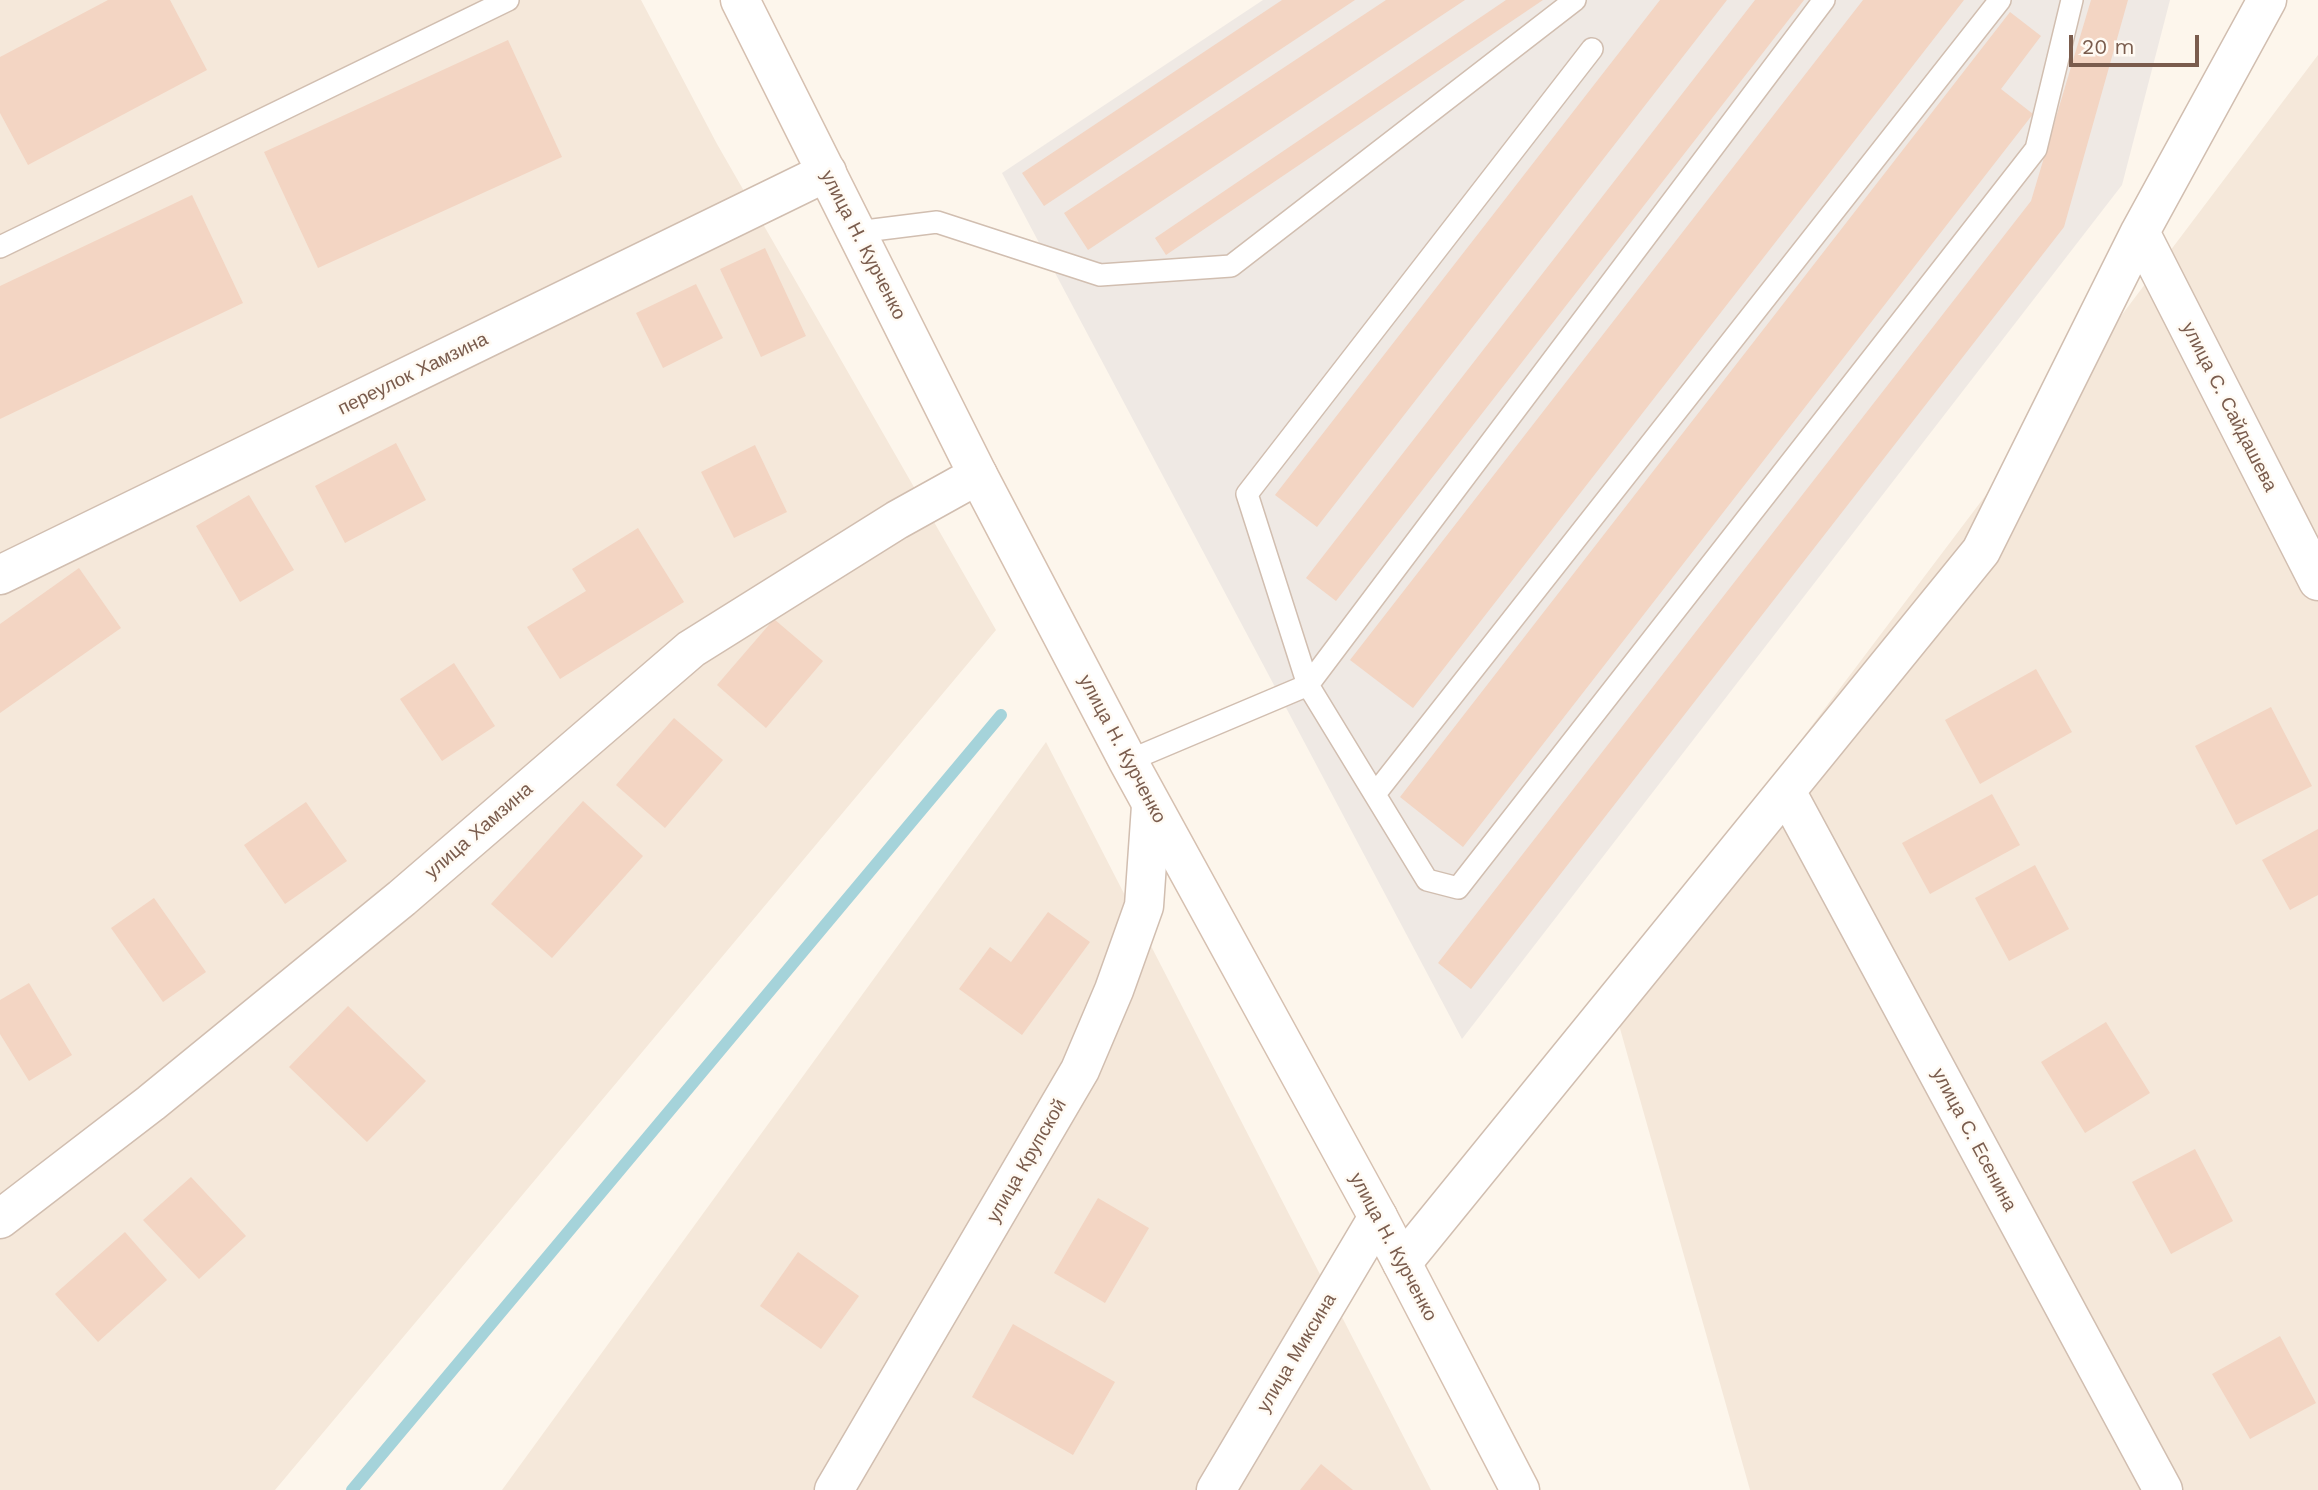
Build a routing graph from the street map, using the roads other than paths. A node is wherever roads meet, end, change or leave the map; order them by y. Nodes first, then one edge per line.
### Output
1 (508, 0) edge
2 (740, 0) edge
3 (1575, 0) edge
4 (1824, 0) edge
5 (2000, 0) edge
6 (2072, 0) edge
7 (2267, 0) edge
8 (1592, 49) dead end
9 (827, 173) junction
10 (857, 232) junction
11 (2140, 232) junction
12 (0, 247) edge
13 (978, 475) junction
14 (0, 575) edge
15 (2318, 581) edge
16 (1308, 685) junction
17 (1128, 761) junction
18 (1786, 791) junction
19 (1375, 794) junction
20 (1151, 806) junction
21 (1378, 1217) junction
22 (0, 1219) edge
23 (1402, 1263) junction
24 (834, 1490) edge
25 (1216, 1490) edge
26 (1520, 1490) edge
27 (2163, 1490) edge

1 - 12 lane
2 - 9 street, улица Н. Курченко
3 - 10 lane
4 - 16 lane
5 - 19 lane
6 - 19 lane
7 - 11 street
8 - 16 lane
9 - 10 street, улица Н. Курченко
9 - 14 street, переулок Хамзина
10 - 13 street, улица Н. Курченко
11 - 15 street, улица С. Сайдашева
11 - 18 street
13 - 17 street, улица Н. Курченко
13 - 22 street, улица Хамзина
16 - 17 lane
16 - 19 lane
17 - 20 street, улица Н. Курченко
18 - 23 street
18 - 27 street, улица С. Есенина
20 - 21 street, улица Н. Курченко
20 - 24 street, улица Крупской
21 - 23 street, улица Н. Курченко
21 - 25 street, улица Миксина
23 - 26 street, улица Н. Курченко

